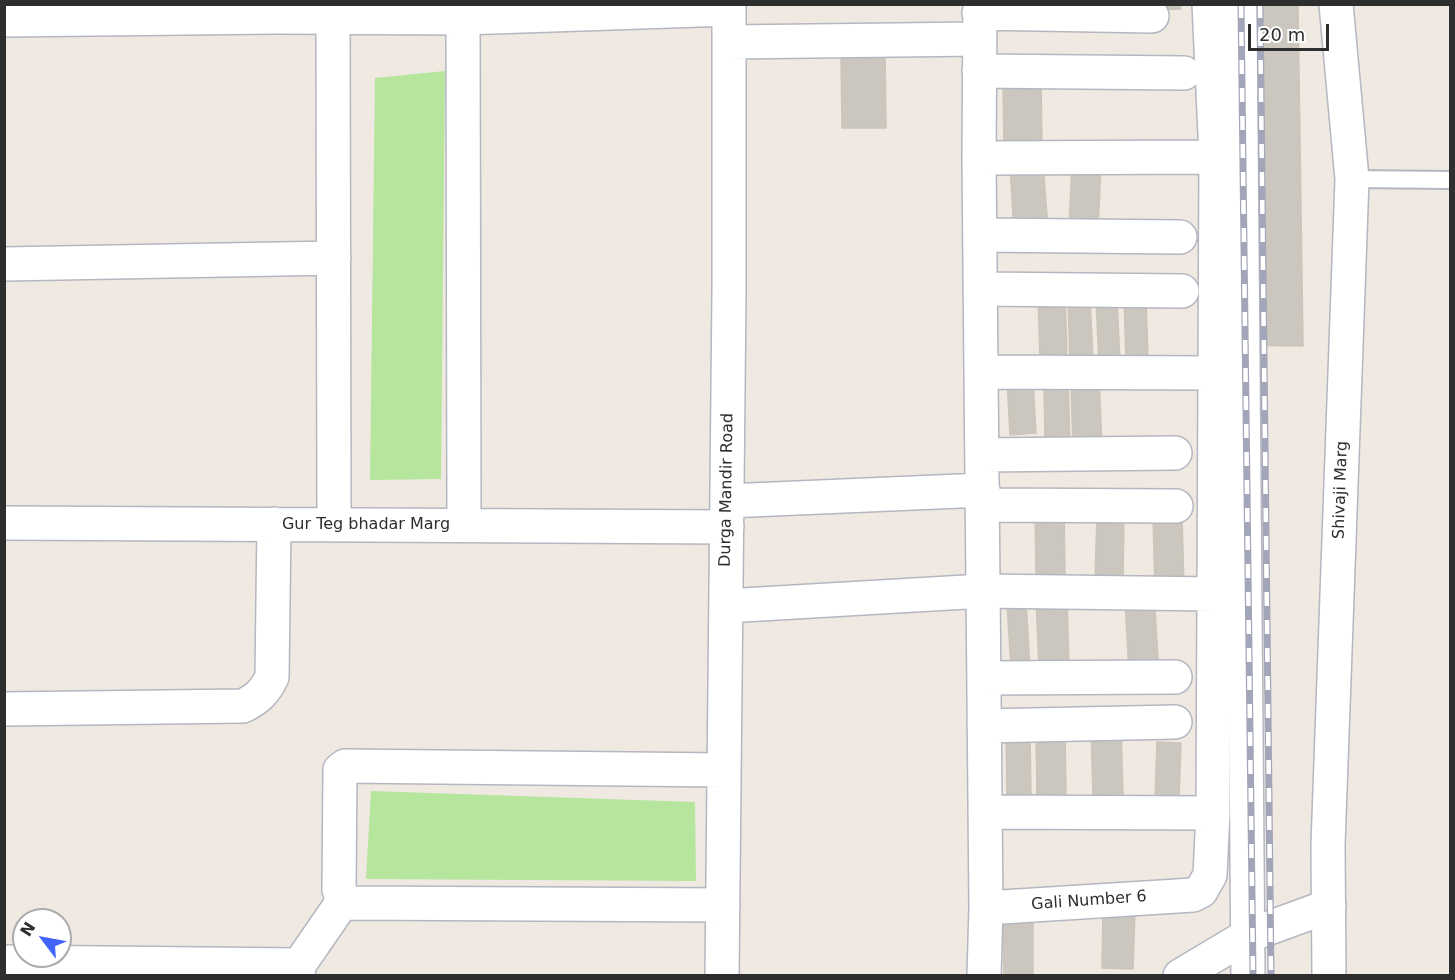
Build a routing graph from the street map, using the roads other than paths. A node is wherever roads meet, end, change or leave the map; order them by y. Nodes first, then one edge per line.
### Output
1 (1209, 4) edge
2 (1240, 4) edge
3 (1336, 4) edge
4 (729, 7) edge
5 (186, 11) edge
6 (275, 11) edge
7 (1152, 16) dead end
8 (333, 17) junction
9 (463, 18) junction
10 (4, 20) edge
11 (979, 32) edge
12 (729, 42) junction
13 (1184, 73) dead end
14 (1216, 157) junction
15 (979, 158) junction
16 (1352, 179) junction
17 (1450, 180) edge
18 (980, 235) junction
19 (1180, 237) dead end
20 (334, 258) junction
21 (4, 264) edge
22 (980, 289) junction
23 (1182, 291) dead end
24 (982, 372) junction
25 (1215, 373) junction
26 (1175, 453) dead end
27 (982, 455) junction
28 (983, 498) junction
29 (1176, 506) dead end
30 (727, 514) junction
31 (4, 523) edge
32 (274, 524) junction
33 (334, 525) junction
34 (464, 525) junction
35 (983, 591) junction
36 (1214, 594) junction
37 (726, 606) junction
38 (1175, 677) dead end
39 (984, 678) junction
40 (4, 709) edge
41 (1175, 722) dead end
42 (984, 726) junction
43 (724, 770) junction
44 (985, 812) junction
45 (1213, 813) junction
46 (342, 896) junction
47 (723, 905) junction
48 (1329, 906) junction
49 (986, 908) junction
50 (1247, 936) junction
51 (4, 963) edge
52 (299, 970) edge
53 (722, 975) edge
54 (984, 975) edge
55 (1180, 975) edge
56 (1248, 975) edge
57 (1329, 975) edge

1 - 14 street
2 - 50 street
3 - 16 street, Shivaji Marg
4 - 9 street
4 - 12 street, Durga Mandir Road
5 - 6 street
5 - 10 street
6 - 8 street
7 - 11 street
8 - 9 street
8 - 20 street
9 - 34 street
11 - 12 street
11 - 13 street
11 - 15 street
12 - 30 street, Durga Mandir Road
14 - 15 street
14 - 25 street
15 - 18 street
16 - 17 lane
16 - 48 street, Shivaji Marg
18 - 19 street
18 - 22 street
20 - 21 street
20 - 33 street
22 - 23 street
22 - 24 street
24 - 25 street
24 - 27 street
25 - 36 street
26 - 27 street
27 - 28 street
28 - 29 street, Gur Teg bhadar Marg
28 - 30 street, Gur Teg bhadar Marg
28 - 35 street
30 - 34 street, Gur Teg bhadar Marg
30 - 37 street, Durga Mandir Road
31 - 32 street, Gur Teg bhadar Marg
32 - 33 street, Gur Teg bhadar Marg
32 - 40 street
33 - 34 street, Gur Teg bhadar Marg
35 - 36 street
35 - 37 street
35 - 39 street
36 - 45 street
37 - 43 street, Durga Mandir Road
38 - 39 street
39 - 42 street
41 - 42 street
42 - 44 street
43 - 46 street
43 - 47 street, Durga Mandir Road
44 - 45 street
44 - 49 street
45 - 49 street, Gali Number 6
46 - 47 street
46 - 52 street
47 - 53 street, Durga Mandir Road
48 - 50 street
48 - 57 street, Shivaji Marg
49 - 54 street
50 - 55 street
50 - 56 street
51 - 52 street

